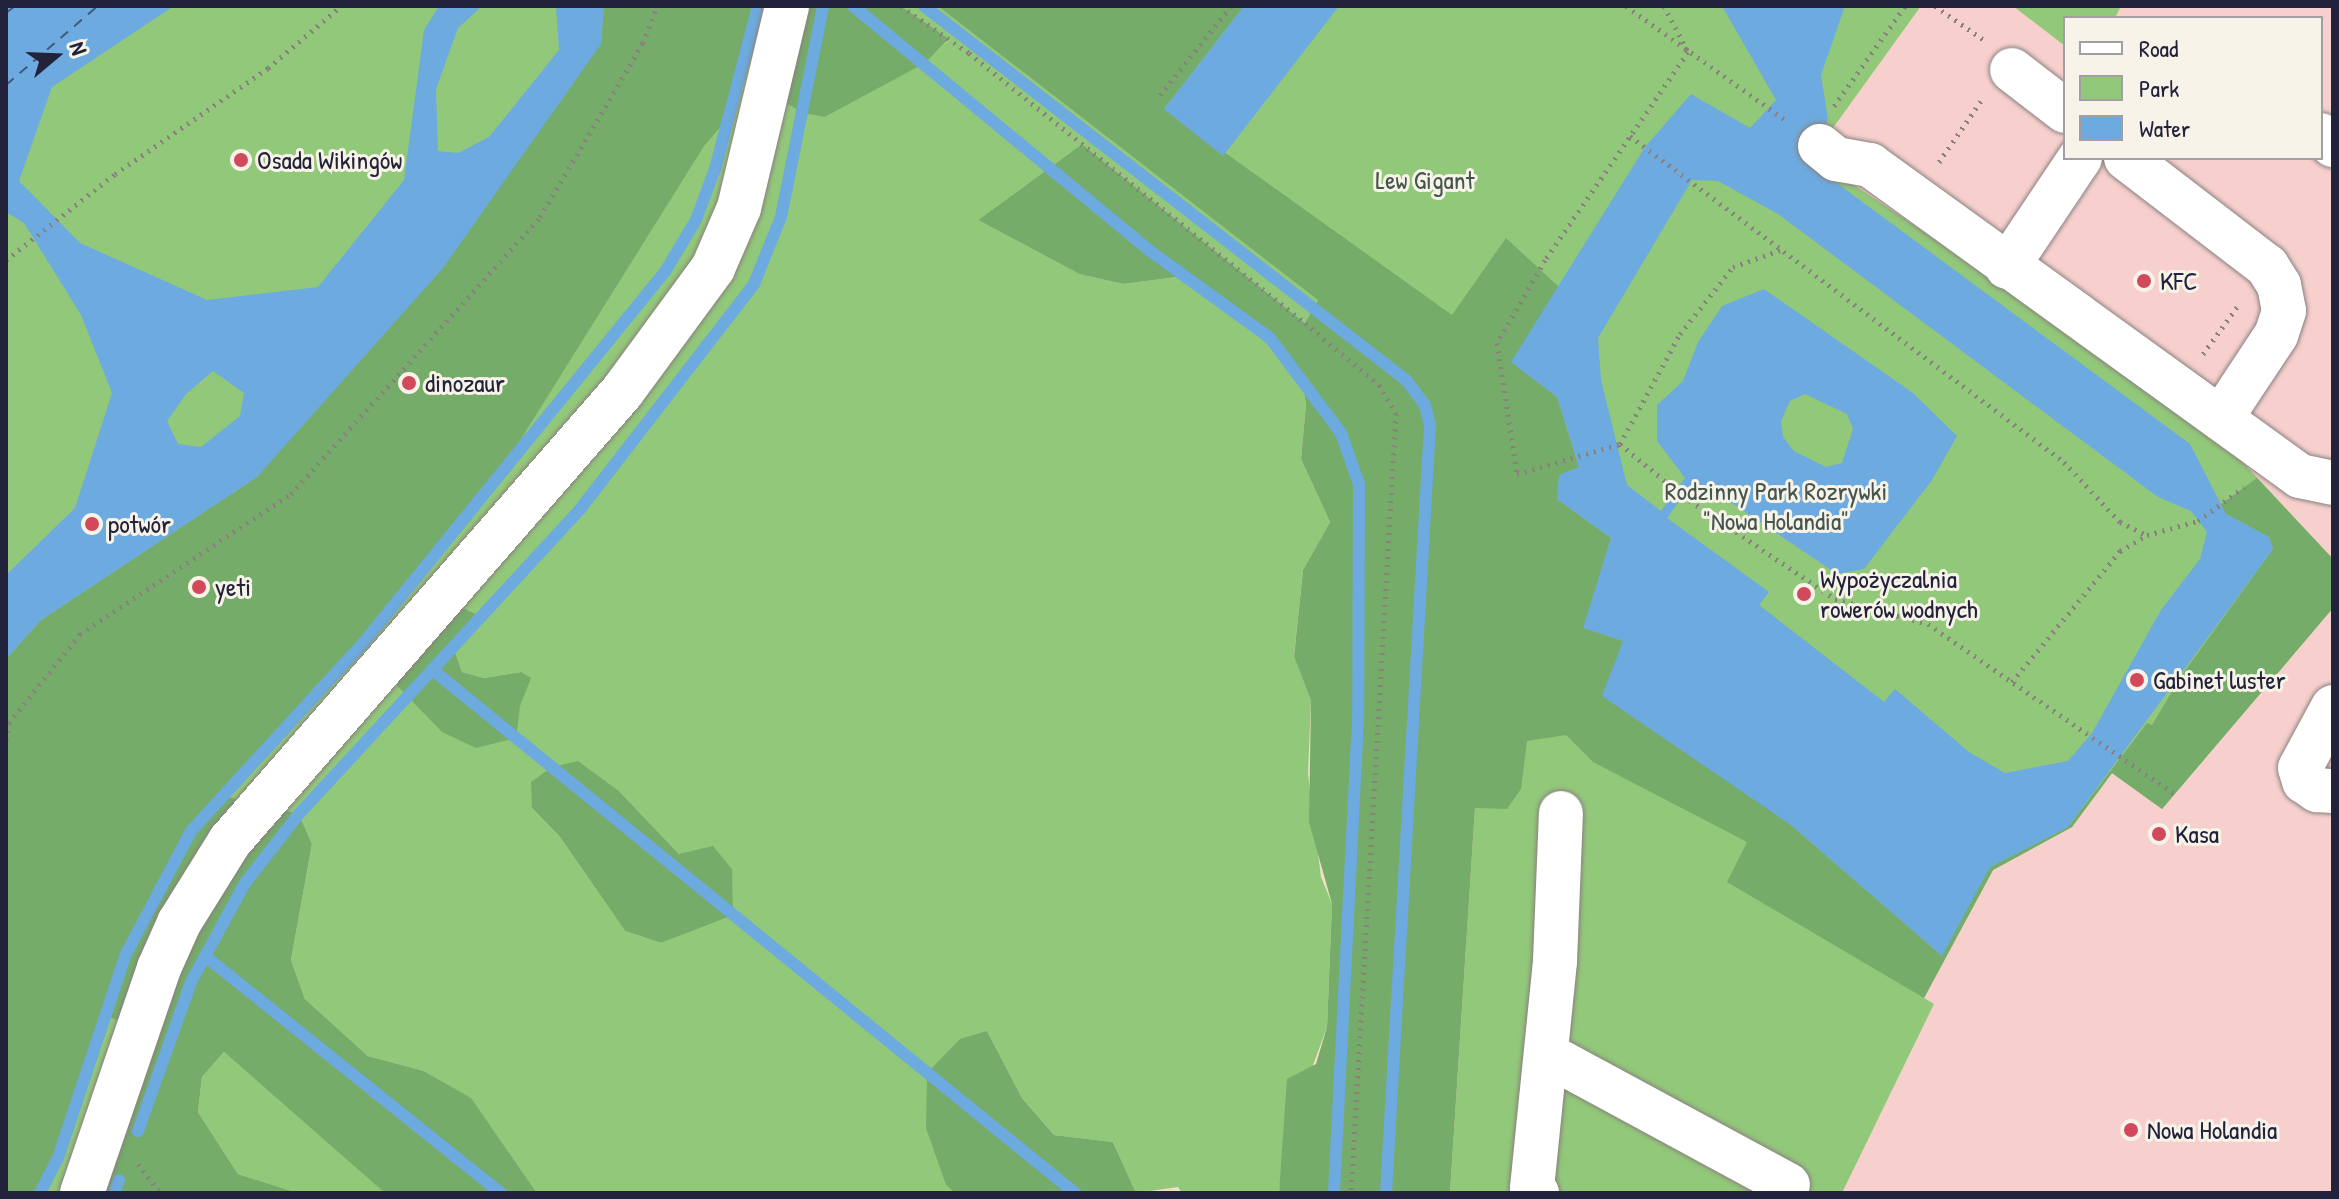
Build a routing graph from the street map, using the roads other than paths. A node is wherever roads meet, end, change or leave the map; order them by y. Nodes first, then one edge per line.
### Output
1 (787, 6) edge
2 (2012, 70) dead end
3 (2063, 109) edge
4 (1824, 130) road end
5 (2079, 160) edge
6 (2129, 160) edge
7 (2007, 267) junction
8 (2221, 418) junction
9 (2333, 483) edge
10 (2333, 707) edge
11 (2333, 791) edge
12 (1561, 813) dead end
13 (1546, 1054) junction
14 (1788, 1185) dead end
15 (82, 1193) edge
16 (1537, 1193) edge

1 - 15 street
2 - 3 street
4 - 7 street
5 - 7 street
6 - 8 street
7 - 8 street
8 - 9 street
10 - 11 street
12 - 13 street
13 - 14 street
13 - 16 street

